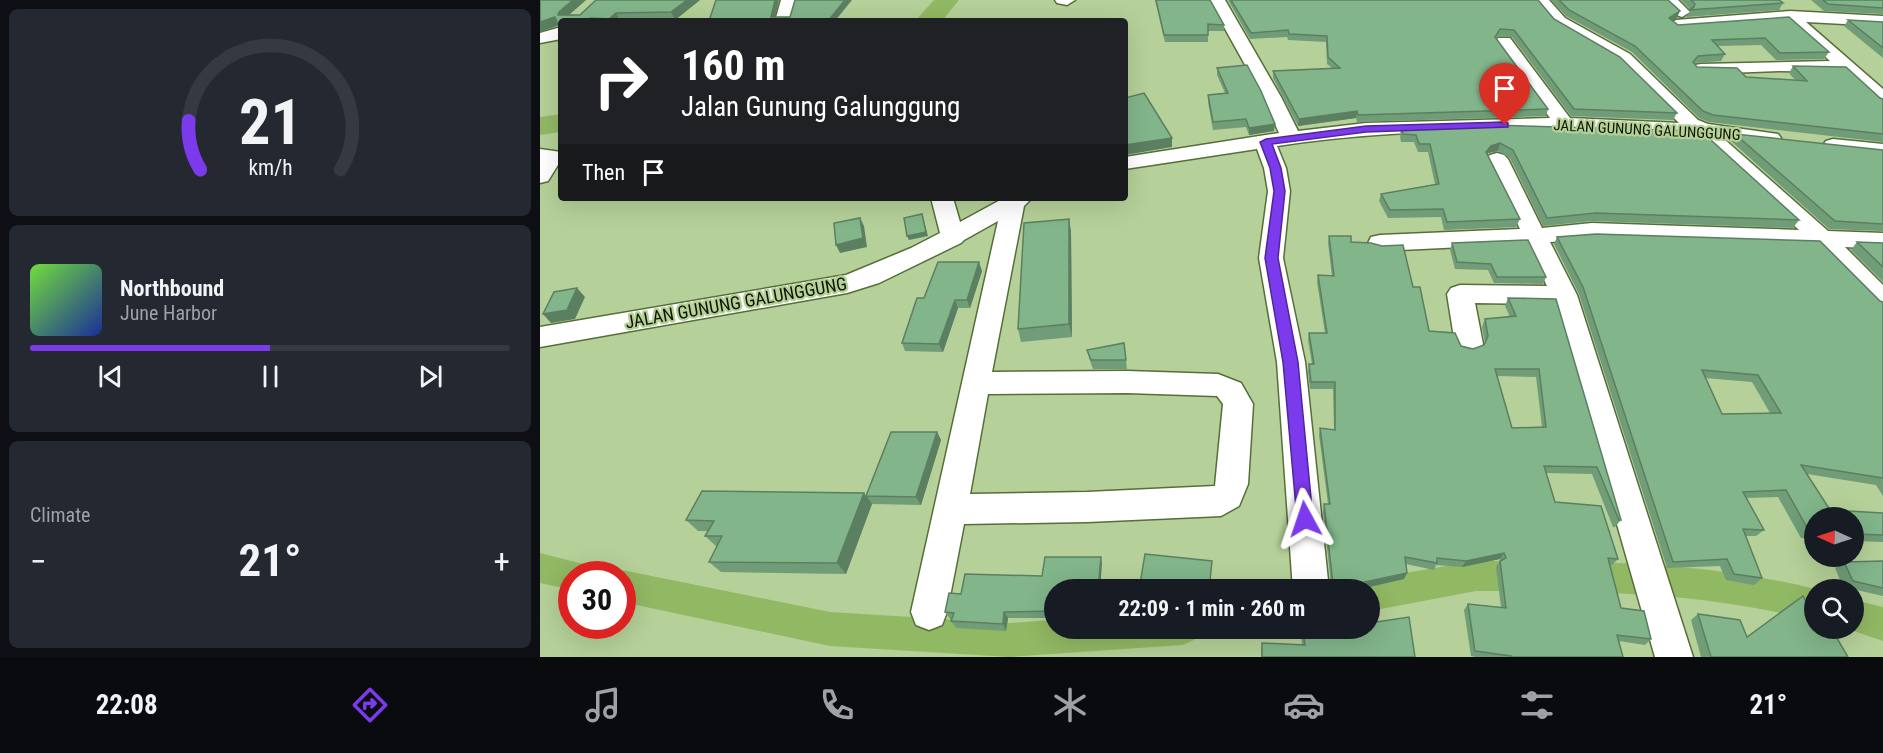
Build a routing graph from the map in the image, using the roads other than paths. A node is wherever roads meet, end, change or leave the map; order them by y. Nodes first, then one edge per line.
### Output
1 (789, 0) edge
2 (1217, 0) edge
3 (1541, 0) edge
4 (1669, 0) edge
5 (1781, 8) edge
6 (784, 18) edge
7 (1883, 21) edge
8 (558, 34) edge
9 (540, 38) edge
10 (1504, 42) dead end
11 (1849, 67) junction
12 (1701, 69) edge
13 (1883, 99) edge
14 (1564, 124) junction
15 (1703, 130) junction
16 (1278, 140) junction
17 (1796, 141) edge
18 (1819, 143) edge
19 (1883, 150) edge
20 (540, 155) edge
21 (1497, 159) dead end
22 (1128, 163) edge
23 (540, 176) edge
24 (943, 201) edge
25 (1015, 201) edge
26 (1017, 201) edge
27 (1535, 236) junction
28 (953, 238) junction
29 (1821, 238) junction
30 (1883, 241) edge
31 (1380, 243) edge
32 (1564, 295) junction
33 (1883, 301) edge
34 (540, 337) edge
35 (1469, 344) dead end
36 (976, 383) junction
37 (951, 509) junction
38 (1310, 579) edge
39 (929, 612) dead end
40 (1674, 657) edge

1 - 6 street
2 - 16 street
3 - 15 street
4 - 5 street
5 - 7 street
5 - 11 street
8 - 9 street
10 - 14 street
11 - 12 street
11 - 13 street
14 - 15 street, JALAN GUNUNG GALUNGGUNG
14 - 16 street, JALAN GUNUNG GALUNGGUNG
15 - 17 street, JALAN GUNUNG GALUNGGUNG
15 - 29 street
16 - 22 street, JALAN GUNUNG GALUNGGUNG
16 - 38 street
18 - 19 street
20 - 23 street
21 - 27 street
24 - 28 street
25 - 28 street, JALAN GUNUNG GALUNGGUNG
26 - 36 street
27 - 29 street
27 - 31 street
27 - 32 street
28 - 34 street, JALAN GUNUNG GALUNGGUNG
29 - 30 street
29 - 33 street
32 - 35 street
32 - 40 street
36 - 37 street
36 - 37 street
37 - 39 street

